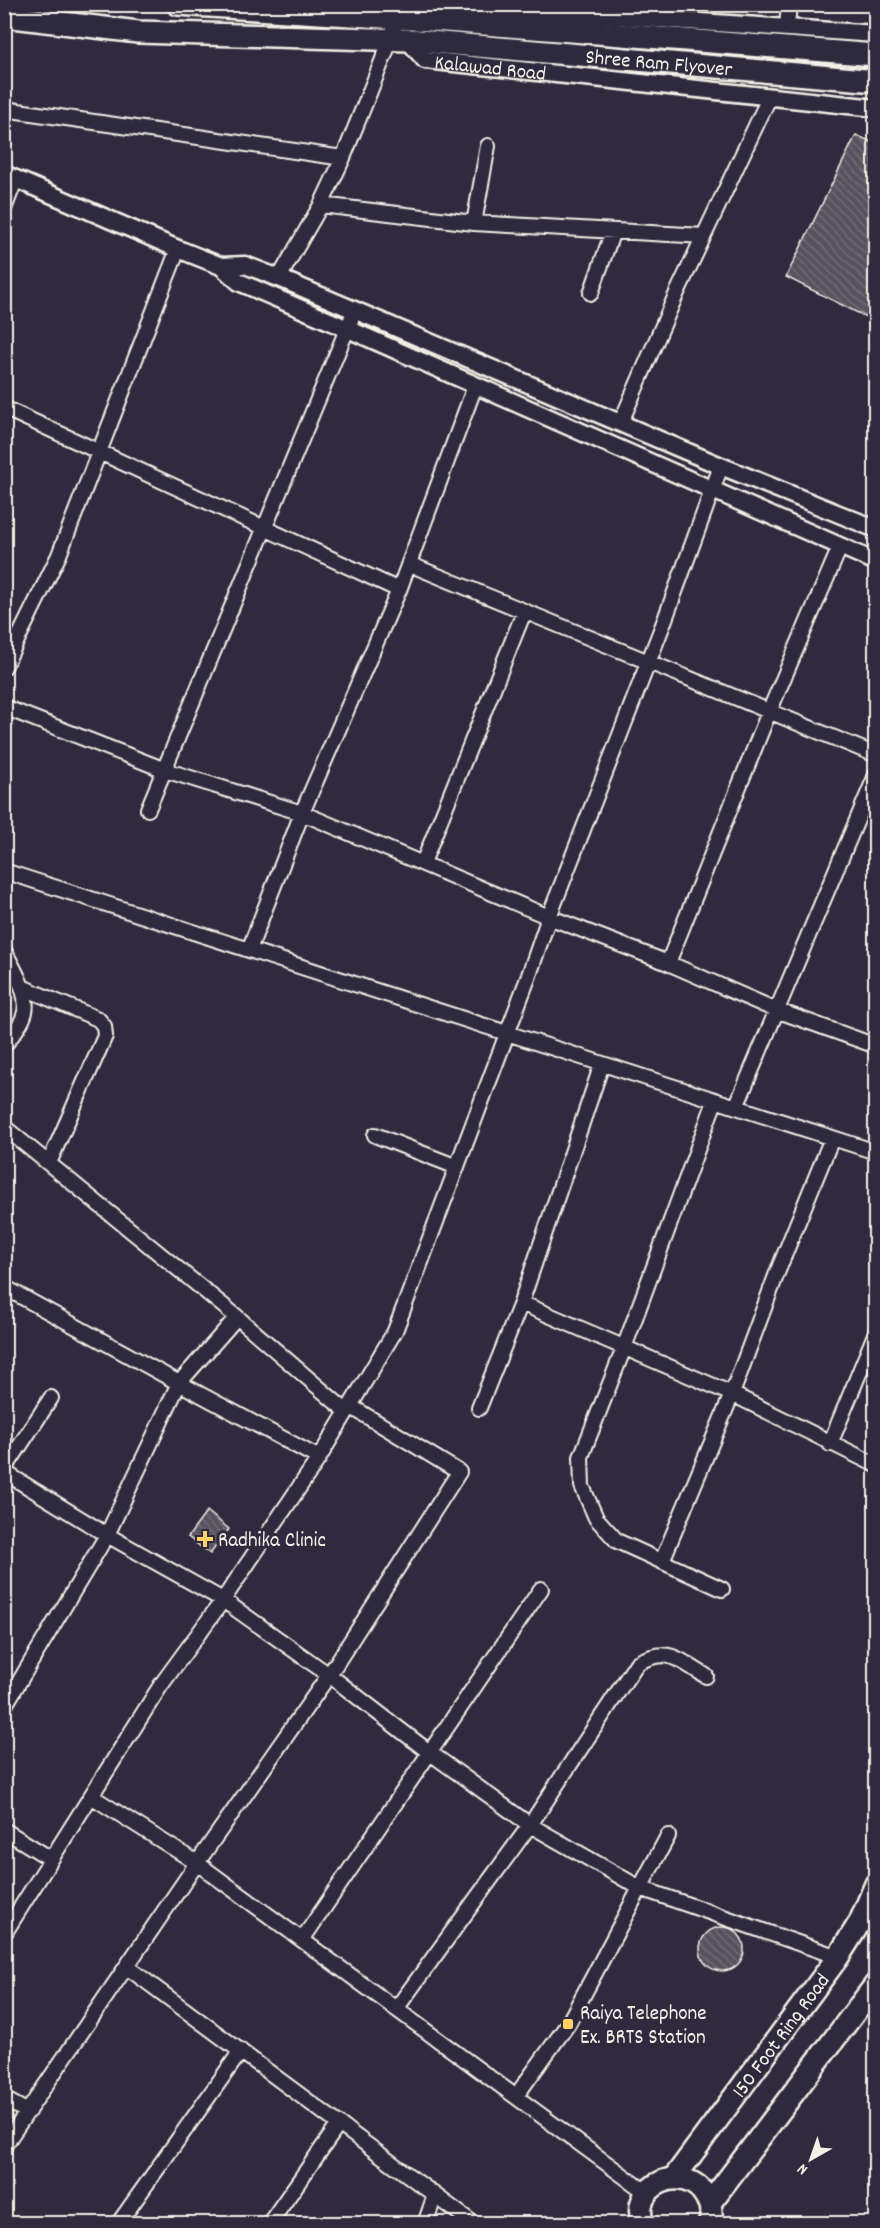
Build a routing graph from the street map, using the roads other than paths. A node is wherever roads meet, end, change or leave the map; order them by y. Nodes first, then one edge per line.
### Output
1 (178, 4) edge
2 (431, 4) edge
3 (789, 4) edge
4 (550, 9) edge
5 (441, 13) edge
6 (403, 14) edge
7 (5, 19) edge
8 (788, 27) junction
9 (876, 34) edge
10 (399, 40) junction
11 (876, 55) edge
12 (876, 81) edge
13 (769, 98) junction
14 (876, 108) edge
15 (4, 109) edge
16 (488, 146) dead end
17 (343, 158) junction
18 (10, 176) edge
19 (321, 205) junction
20 (4, 209) edge
21 (474, 224) junction
22 (613, 231) junction
23 (704, 236) junction
24 (178, 249) junction
25 (221, 266) junction
26 (279, 278) junction
27 (591, 292) dead end
28 (355, 310) junction
29 (348, 328) junction
30 (475, 386) junction
31 (4, 408) edge
32 (621, 422) junction
33 (99, 452) junction
34 (721, 466) junction
35 (712, 490) junction
36 (264, 528) junction
37 (876, 529) edge
38 (840, 547) junction
39 (876, 562) edge
40 (409, 564) junction
41 (399, 590) junction
42 (524, 612) junction
43 (647, 663) junction
44 (4, 667) edge
45 (4, 707) edge
46 (768, 712) junction
47 (876, 754) edge
48 (165, 770) junction
49 (876, 775) edge
50 (148, 809) dead end
51 (302, 813) junction
52 (423, 862) junction
53 (4, 871) edge
54 (549, 917) junction
55 (4, 950) edge
56 (249, 950) junction
57 (668, 963) junction
58 (22, 987) junction
59 (776, 1010) junction
60 (507, 1034) junction
61 (4, 1046) edge
62 (876, 1046) edge
63 (602, 1064) junction
64 (716, 1101) junction
65 (736, 1107) junction
66 (4, 1127) edge
67 (375, 1135) dead end
68 (832, 1138) junction
69 (876, 1152) edge
70 (49, 1163) junction
71 (456, 1167) junction
72 (4, 1287) edge
73 (521, 1303) junction
74 (237, 1317) junction
75 (876, 1332) edge
76 (624, 1348) junction
77 (179, 1383) junction
78 (732, 1394) junction
79 (51, 1398) dead end
80 (479, 1408) dead end
81 (349, 1409) junction
82 (830, 1444) junction
83 (319, 1458) junction
84 (876, 1465) edge
85 (4, 1471) edge
86 (106, 1535) junction
87 (662, 1562) junction
88 (722, 1588) dead end
89 (540, 1589) dead end
90 (223, 1600) junction
91 (329, 1675) junction
92 (706, 1676) dead end
93 (4, 1707) edge
94 (429, 1752) junction
95 (92, 1796) junction
96 (531, 1825) junction
97 (4, 1830) edge
98 (668, 1836) dead end
99 (51, 1859) junction
100 (197, 1863) junction
101 (876, 1884) edge
102 (640, 1888) junction
103 (4, 1934) edge
104 (302, 1940) junction
105 (838, 1957) junction
106 (127, 1967) junction
107 (876, 1984) edge
108 (396, 2009) junction
109 (241, 2051) junction
110 (516, 2096) junction
111 (4, 2099) edge
112 (28, 2112) junction
113 (339, 2124) junction
114 (4, 2146) edge
115 (674, 2178) junction
116 (647, 2193) junction
117 (435, 2195) junction
118 (709, 2213) edge
119 (641, 2222) edge
120 (118, 2223) edge
121 (269, 2223) edge
122 (425, 2223) edge
123 (474, 2223) edge

1 - 6 main road
2 - 6 street
3 - 8 street
4 - 5 street
4 - 8 street
5 - 6 main road, Shree Ram Flyover
5 - 11 main road, Shree Ram Flyover
6 - 10 street
7 - 10 main road
8 - 9 street
10 - 12 main road, Shree Ram Flyover
10 - 13 street, Kalawad Road
10 - 17 street
13 - 14 street, Kalawad Road
13 - 23 street
15 - 17 street
16 - 21 street
17 - 19 street
18 - 20 street
18 - 24 street
19 - 21 street
19 - 26 street
21 - 22 street
22 - 23 street
22 - 27 street
23 - 32 street
24 - 25 street
24 - 33 street
25 - 26 street
25 - 29 street
26 - 28 street
28 - 29 street
28 - 32 street
29 - 30 street
29 - 36 street
30 - 35 street
30 - 40 street
31 - 33 street
32 - 34 street
33 - 36 street
33 - 44 street
34 - 35 street
34 - 37 street
35 - 38 street
35 - 43 street
36 - 41 street
36 - 48 street
38 - 39 street
38 - 46 street
40 - 41 street
40 - 42 street
41 - 51 street
42 - 43 street
42 - 52 street
43 - 46 street
43 - 54 street
45 - 48 street
46 - 47 street
46 - 57 street
48 - 50 street
48 - 51 street
49 - 59 street
51 - 52 street
51 - 56 street
52 - 54 street
53 - 56 street
54 - 57 street
54 - 60 street
55 - 58 street
56 - 60 street
57 - 59 street
58 - 61 street
58 - 70 street
59 - 62 street
59 - 65 street
60 - 63 street
60 - 71 street
63 - 64 street
63 - 73 street
64 - 65 street
64 - 76 street
65 - 68 street
66 - 70 street
67 - 71 street
68 - 69 street
68 - 78 street
70 - 74 street
71 - 81 street
72 - 77 street
73 - 76 street
73 - 80 street
74 - 77 street
74 - 81 street
75 - 82 street
76 - 78 street
76 - 87 street
77 - 83 street
77 - 86 street
78 - 82 street
78 - 87 street
79 - 85 street
81 - 83 street
81 - 91 street
82 - 84 street
83 - 90 street
85 - 86 street
86 - 90 street
86 - 93 street
87 - 88 street
89 - 94 street
90 - 91 street
90 - 95 street
91 - 94 street
91 - 100 street
92 - 96 street
94 - 96 street
94 - 104 street
95 - 99 street
95 - 100 street
96 - 102 street
96 - 108 street
97 - 99 street
98 - 102 street
99 - 103 street
100 - 104 street
100 - 106 street
101 - 105 main road, 150 Foot Ring Road
102 - 105 street
102 - 110 street
104 - 108 street
105 - 115 main road, 150 Foot Ring Road
106 - 109 street
106 - 112 street
107 - 118 main road
108 - 110 street
109 - 113 street
109 - 120 street
110 - 116 street
111 - 112 street
112 - 114 street
113 - 117 street
113 - 121 street
115 - 116 main road
115 - 118 main road
116 - 119 main road
117 - 122 street
117 - 123 street

